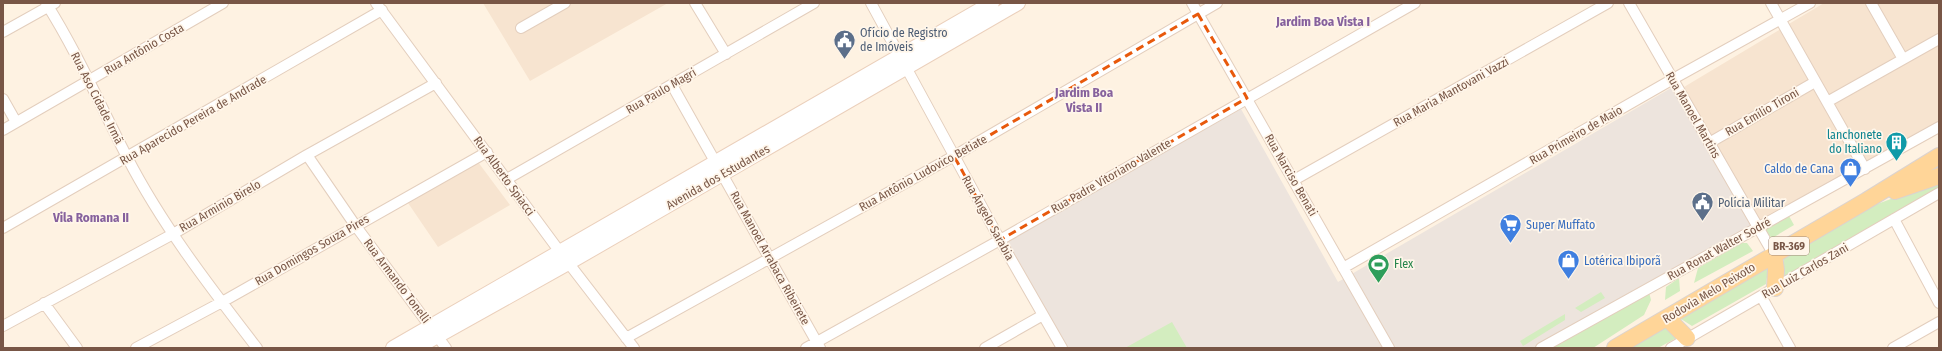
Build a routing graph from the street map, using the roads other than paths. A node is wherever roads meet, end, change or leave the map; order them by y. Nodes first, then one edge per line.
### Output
1 (223, 3) edge
2 (565, 3) edge
3 (696, 3) edge
4 (814, 3) edge
5 (871, 3) edge
6 (992, 3) edge
7 (1018, 3) edge
8 (1192, 3) edge
9 (1217, 3) edge
10 (1415, 3) edge
11 (1608, 3) edge
12 (1628, 3) edge
13 (1771, 3) edge
14 (1810, 3) edge
15 (1871, 3) edge
16 (50, 4) edge
17 (379, 7) edge
18 (1198, 14) junction
19 (1780, 20) junction
20 (521, 28) dead end
21 (3, 32) edge
22 (1939, 38) edge
23 (726, 54) junction
24 (1903, 59) junction
25 (904, 61) junction
26 (1672, 79) junction
27 (90, 80) junction
28 (1815, 82) junction
29 (436, 83) junction
30 (672, 85) junction
31 (1247, 98) junction
32 (3, 99) edge
33 (1827, 102) junction
34 (16, 122) junction
35 (1939, 127) edge
36 (3, 130) edge
37 (1709, 143) junction
38 (487, 152) junction
39 (307, 155) junction
40 (954, 156) junction
41 (1939, 156) edge
42 (127, 158) junction
43 (719, 168) junction
44 (1864, 169) junction
45 (1939, 176) edge
46 (507, 179) junction
47 (1294, 180) junction
48 (1939, 193) edge
49 (1866, 202) junction
50 (1894, 219) junction
51 (355, 225) junction
52 (1757, 227) junction
53 (3, 228) edge
54 (173, 234) junction
55 (1000, 240) junction
56 (1774, 255) junction
57 (565, 257) junction
58 (771, 258) junction
59 (1343, 268) junction
60 (1775, 288) junction
61 (1761, 296) junction
62 (222, 302) junction
63 (44, 303) junction
64 (1939, 303) edge
65 (1043, 315) junction
66 (1667, 318) junction
67 (1939, 322) edge
68 (3, 326) edge
69 (434, 331) junction
70 (626, 338) junction
71 (1687, 338) junction
72 (818, 345) edge
73 (77, 348) edge
74 (136, 348) edge
75 (257, 348) edge
76 (393, 348) edge
77 (416, 348) edge
78 (446, 348) edge
79 (634, 348) edge
80 (806, 348) edge
81 (985, 348) edge
82 (1062, 348) edge
83 (1389, 348) edge
84 (1541, 348) edge
85 (1614, 348) edge
86 (1671, 348) edge
87 (1790, 348) edge
88 (1893, 348) edge

1 - 27 street, Rua Antônio Costa
2 - 20 street
3 - 23 street
4 - 23 street, Rua Paulo Magri
5 - 25 street, Rua Ângelo Sarabia
6 - 25 street, Avenida dos Estudantes
7 - 25 street, Avenida dos Estudantes
8 - 18 street, Rua Narciso Benati
9 - 18 street, Rua Antônio Ludovico Betiate
10 - 31 street, Rua Padre Vitoriano Valente
11 - 47 street, Rua Maria Mantovani Vazzi
12 - 26 street, Rua Manoel Martins
13 - 19 street
14 - 19 street, Rua Primeiro de Maio
15 - 24 street
16 - 21 street
16 - 27 street, Rua Aso Cidade Irmã
17 - 29 street, Rua Alberto Spiacci
17 - 42 street, Rua Aparecido Pereira de Andrade
18 - 31 street, Rua Narciso Benati
18 - 40 street, Rua Antônio Ludovico Betiate
19 - 26 street, Rua Primeiro de Maio
19 - 28 street
22 - 24 street
23 - 30 street, Rua Paulo Magri
24 - 33 street
25 - 40 street, Rua Ângelo Sarabia
25 - 43 street, Avenida dos Estudantes
26 - 37 street, Rua Manoel Martins
26 - 59 street, Rua Primeiro de Maio
27 - 34 street, Rua Antônio Costa
27 - 42 street, Rua Aso Cidade Irmã
28 - 33 street
28 - 37 street, Rua Emílio Tironi
29 - 38 street, Rua Alberto Spiacci
29 - 39 street, Rua Arminio Birelo
30 - 43 street, Rua Manoel Arrabaca Ribeirete
30 - 46 street, Rua Paulo Magri
31 - 47 street, Rua Narciso Benati
31 - 55 street, Rua Padre Vitoriano Valente
32 - 34 street
33 - 44 street
34 - 36 street, Rua Antônio Costa
35 - 44 street, Rua Ronat Walter Sodré
37 - 52 street, Rua Manoel Martins
38 - 46 street, Rua Alberto Spiacci
38 - 51 street, Rua Domingos Souza Pires
39 - 51 street, Rua Armando Tonelli
39 - 54 street, Rua Arminio Birelo
40 - 55 street, Rua Ângelo Sarabia
40 - 58 street, Rua Antônio Ludovico Betiate
41 - 49 main road, Rodovia Melo Peixoto / BR-369
42 - 53 street, Rua Aparecido Pereira de Andrade
42 - 54 street, Rua Aso Cidade Irmã
43 - 57 street, Avenida dos Estudantes
43 - 58 street, Rua Manoel Arrabaca Ribeirete
44 - 52 street, Rua Ronat Walter Sodré
45 - 49 main road, Rodovia Melo Peixoto / BR-369
46 - 57 street, Rua Alberto Spiacci
47 - 59 street, Rua Narciso Benati
48 - 50 street, Rua Luiz Carlos Zani
49 - 56 main road, Rodovia Melo Peixoto / BR-369
50 - 60 street, Rua Luiz Carlos Zani
50 - 64 street
51 - 62 street, Rua Domingos Souza Pires
51 - 69 street, Rua Armando Tonelli
52 - 56 street, Rua Manoel Martins
52 - 84 street, Rua Ronat Walter Sodré
54 - 62 street, Rua Aso Cidade Irmã
54 - 63 street, Rua Arminio Birelo
55 - 65 street, Rua Ângelo Sarabia
55 - 72 street, Rua Padre Vitoriano Valente
56 - 60 main road
56 - 66 main road, Rodovia Melo Peixoto / BR-369
57 - 69 street, Avenida dos Estudantes
57 - 70 street, Rua Alberto Spiacci
58 - 70 street, Rua Antônio Ludovico Betiate
58 - 72 street, Rua Manoel Arrabaca Ribeirete
59 - 83 street, Rua Narciso Benati
60 - 61 street, Rua Luiz Carlos Zani
61 - 71 street, Rua Luiz Carlos Zani
61 - 87 street
62 - 74 street, Rua Domingos Souza Pires
62 - 75 street
63 - 68 street, Rua Arminio Birelo
63 - 73 street
65 - 81 street
65 - 82 street, Rua Ângelo Sarabia
66 - 71 main road
66 - 85 main road, Rodovia Melo Peixoto / BR-369
67 - 88 street
69 - 76 street, Avenida dos Estudantes
69 - 77 street, Avenida dos Estudantes
69 - 78 street, Rua Armando Tonelli
70 - 79 street, Rua Alberto Spiacci
71 - 86 street, Rua Luiz Carlos Zani
72 - 80 street, Rua Padre Vitoriano Valente

